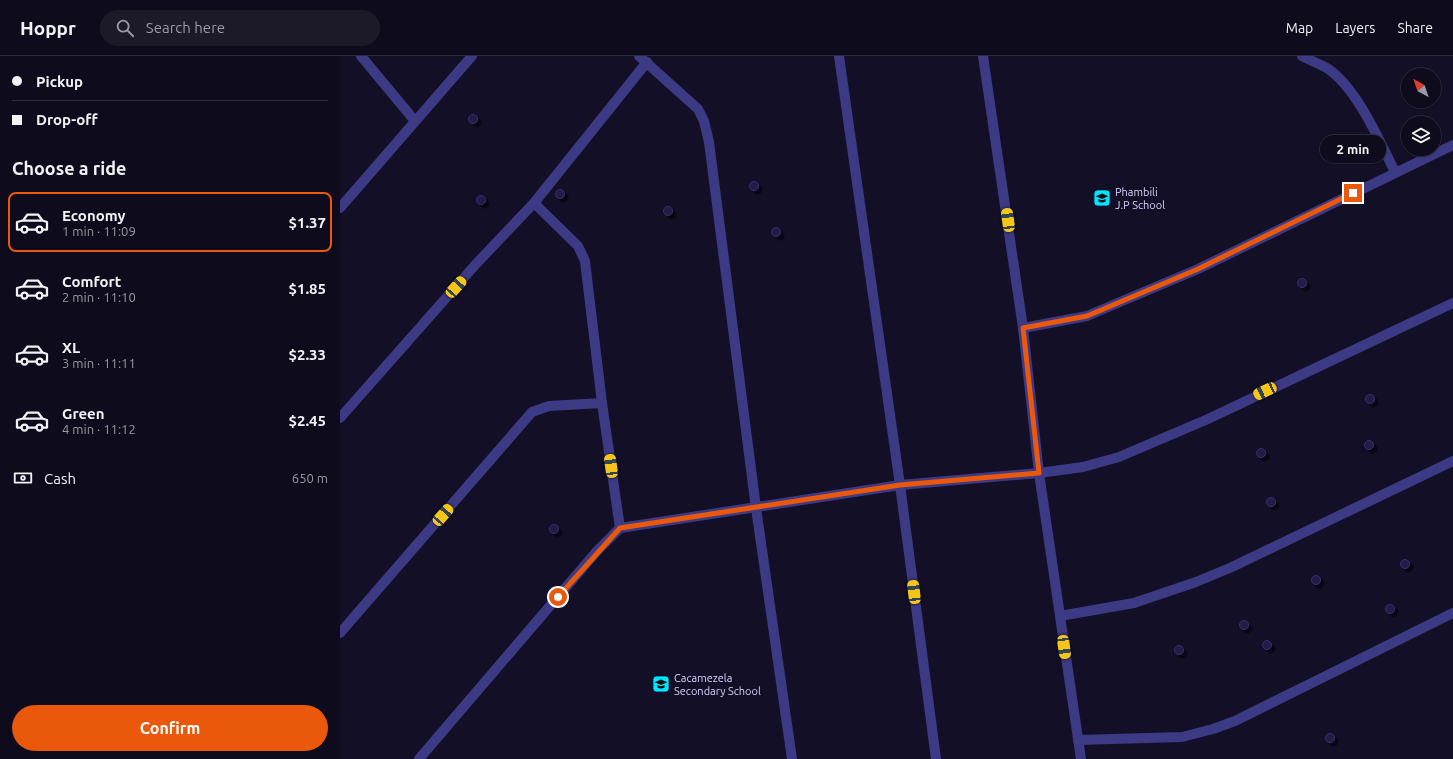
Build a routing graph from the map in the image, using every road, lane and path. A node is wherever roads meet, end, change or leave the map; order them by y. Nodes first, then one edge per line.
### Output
1 (361, 56) edge
2 (472, 56) edge
3 (839, 56) edge
4 (983, 56) edge
5 (1302, 56) edge
6 (643, 59) edge
7 (415, 122) junction
8 (1453, 145) edge
9 (1395, 172) junction
10 (534, 203) junction
11 (340, 208) edge
12 (1453, 302) edge
13 (1023, 328) junction
14 (602, 403) junction
15 (340, 418) edge
16 (1453, 461) edge
17 (1039, 473) junction
18 (900, 485) junction
19 (756, 508) junction
20 (620, 528) junction
21 (1453, 613) edge
22 (1060, 616) junction
23 (340, 633) edge
24 (1078, 740) junction
25 (419, 759) edge
26 (792, 759) edge
27 (936, 759) edge
28 (1081, 759) edge

1 - 7 street
2 - 7 street
3 - 18 street
4 - 13 street
5 - 9 street
6 - 10 street
6 - 19 street
7 - 11 street
8 - 9 street
9 - 13 street
10 - 14 street
10 - 15 street
12 - 17 street
13 - 17 street
14 - 20 street
14 - 23 street
16 - 22 street
17 - 18 street
17 - 22 street
18 - 19 street
18 - 27 street
19 - 20 street
19 - 26 street
20 - 25 street
21 - 24 street
22 - 24 street
24 - 28 street

